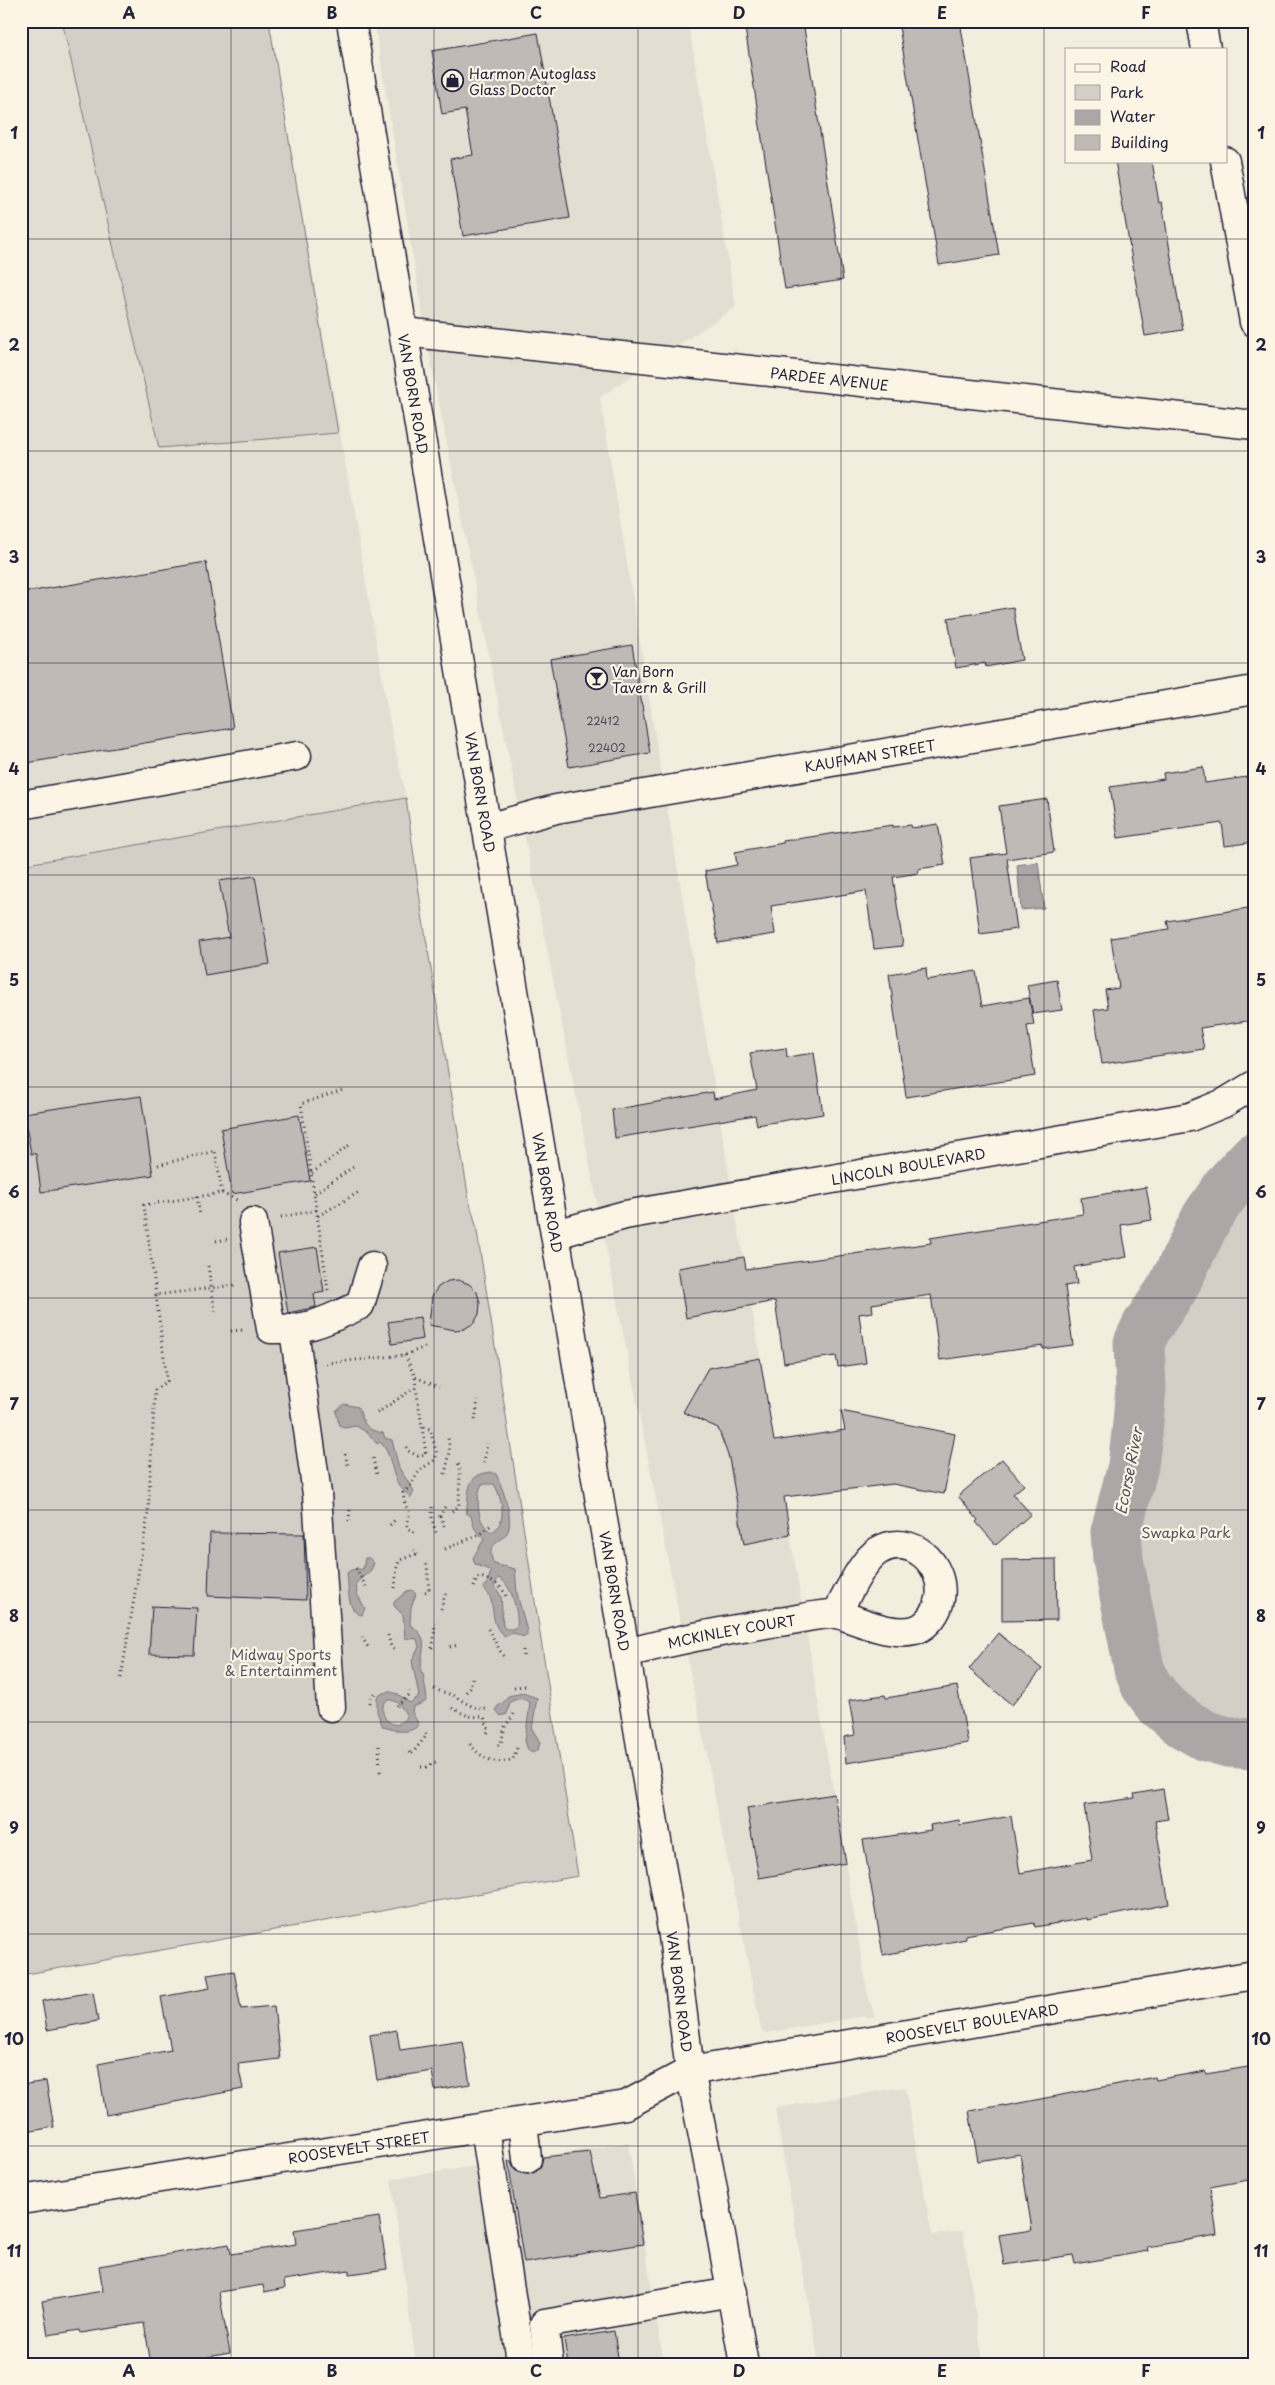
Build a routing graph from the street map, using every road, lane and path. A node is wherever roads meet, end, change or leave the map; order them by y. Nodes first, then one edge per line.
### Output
1 (351, 21) edge
2 (1201, 21) edge
3 (1206, 48) edge
4 (1225, 162) edge
5 (1244, 213) edge
6 (1254, 322) edge
7 (404, 332) junction
8 (1254, 425) edge
9 (1254, 690) edge
10 (297, 756) dead end
11 (21, 805) edge
12 (487, 828) junction
13 (1254, 1085) edge
14 (342, 1090) dead end
15 (351, 1144) dead end
16 (158, 1165) dead end
17 (355, 1166) dead end
18 (312, 1173) junction
19 (359, 1192) dead end
20 (315, 1193) junction
21 (197, 1197) junction
22 (317, 1210) junction
23 (200, 1215) dead end
24 (318, 1216) junction
25 (253, 1222) joint
26 (556, 1234) junction
27 (208, 1266) dead end
28 (372, 1266) dead end
29 (263, 1282) junction
30 (211, 1288) junction
31 (156, 1295) junction
32 (215, 1311) dead end
33 (332, 1318) junction
34 (294, 1330) junction
35 (425, 1347) dead end
36 (405, 1355) junction
37 (298, 1365) junction
38 (415, 1377) junction
39 (439, 1386) dead end
40 (416, 1387) junction
41 (478, 1400) dead end
42 (377, 1412) dead end
43 (475, 1420) dead end
44 (424, 1427) junction
45 (448, 1438) dead end
46 (487, 1443) dead end
47 (406, 1447) dead end
48 (345, 1454) dead end
49 (373, 1458) dead end
50 (458, 1462) dead end
51 (484, 1463) dead end
52 (348, 1465) dead end
53 (445, 1474) dead end
54 (377, 1475) dead end
55 (446, 1505) dead end
56 (350, 1507) dead end
57 (432, 1507) dead end
58 (452, 1511) dead end
59 (395, 1520) dead end
60 (350, 1525) dead end
61 (390, 1525) dead end
62 (444, 1526) dead end
63 (490, 1527) dead end
64 (414, 1532) dead end
65 (436, 1533) dead end
66 (445, 1549) dead end
67 (414, 1550) dead end
68 (427, 1564) dead end
69 (357, 1569) dead end
70 (366, 1587) dead end
71 (474, 1587) dead end
72 (395, 1588) dead end
73 (446, 1591) dead end
74 (425, 1592) dead end
75 (506, 1596) dead end
76 (441, 1609) dead end
77 (836, 1614) dead end
78 (435, 1619) dead end
79 (488, 1629) dead end
80 (388, 1635) dead end
81 (362, 1637) dead end
82 (458, 1645) dead end
83 (368, 1647) dead end
84 (450, 1647) dead end
85 (432, 1648) dead end
86 (523, 1650) dead end
87 (396, 1651) dead end
88 (626, 1653) junction
89 (503, 1656) dead end
90 (523, 1658) dead end
91 (120, 1678) dead end
92 (472, 1678) dead end
93 (526, 1686) dead end
94 (514, 1687) dead end
95 (434, 1689) dead end
96 (376, 1691) dead end
97 (409, 1691) dead end
98 (466, 1692) dead end
99 (370, 1703) dead end
100 (398, 1705) dead end
101 (331, 1708) dead end
102 (452, 1708) dead end
103 (487, 1709) dead end
104 (514, 1714) dead end
105 (425, 1731) dead end
106 (486, 1735) dead end
107 (470, 1744) dead end
108 (498, 1744) dead end
109 (379, 1746) dead end
110 (517, 1748) dead end
111 (411, 1755) dead end
112 (440, 1760) dead end
113 (421, 1767) dead end
114 (382, 1774) dead end
115 (1254, 1975) edge
116 (690, 2072) junction
117 (523, 2122) junction
118 (485, 2128) junction
119 (527, 2159) dead end
120 (21, 2200) edge
121 (732, 2292) junction
122 (520, 2354) dead end
123 (550, 2364) edge
124 (744, 2364) edge

1 - 7 street, VAN BORN ROAD
2 - 3 street
4 - 5 street
5 - 6 street
7 - 8 street, PARDEE AVENUE
7 - 12 street, VAN BORN ROAD
9 - 12 street, KAUFMAN STREET
10 - 11 street
12 - 26 street, VAN BORN ROAD
13 - 26 street, LINCOLN BOULEVARD
14 - 18 path
15 - 18 path
16 - 21 path
17 - 20 path
18 - 20 path
19 - 24 path
20 - 22 path
21 - 23 path
21 - 31 path
22 - 24 path
22 - 25 path
24 - 33 path
25 - 29 street
26 - 88 street, VAN BORN ROAD
27 - 30 path
28 - 33 street
29 - 30 path
29 - 34 street
30 - 31 path
30 - 32 path
31 - 91 path
33 - 34 street
34 - 37 street
35 - 36 path
36 - 37 path
36 - 38 path
37 - 101 street
38 - 39 path
38 - 40 path
40 - 42 path
40 - 44 path
41 - 43 path
44 - 47 path
44 - 64 path
45 - 53 path
46 - 51 path
48 - 52 path
49 - 54 path
50 - 58 path
55 - 62 path
56 - 60 path
57 - 65 path
59 - 61 path
63 - 66 path
67 - 72 path
68 - 74 path
69 - 70 path
71 - 75 path
73 - 76 path
77 - 88 street, MCKINLEY COURT
78 - 85 path
79 - 89 path
80 - 87 path
81 - 83 path
82 - 84 path
86 - 90 path
88 - 116 street, VAN BORN ROAD
92 - 98 path
93 - 94 path
95 - 103 path
96 - 99 path
97 - 100 path
102 - 106 path
104 - 108 path
105 - 111 path
107 - 110 path
109 - 114 path
112 - 113 path
115 - 116 street, ROOSEVELT BOULEVARD
116 - 117 street, ROOSEVELT STREET
116 - 121 street, VAN BORN ROAD
117 - 118 street, ROOSEVELT STREET
117 - 119 street
118 - 120 street, ROOSEVELT STREET
118 - 122 street
121 - 123 street
121 - 124 street, VAN BORN ROAD

